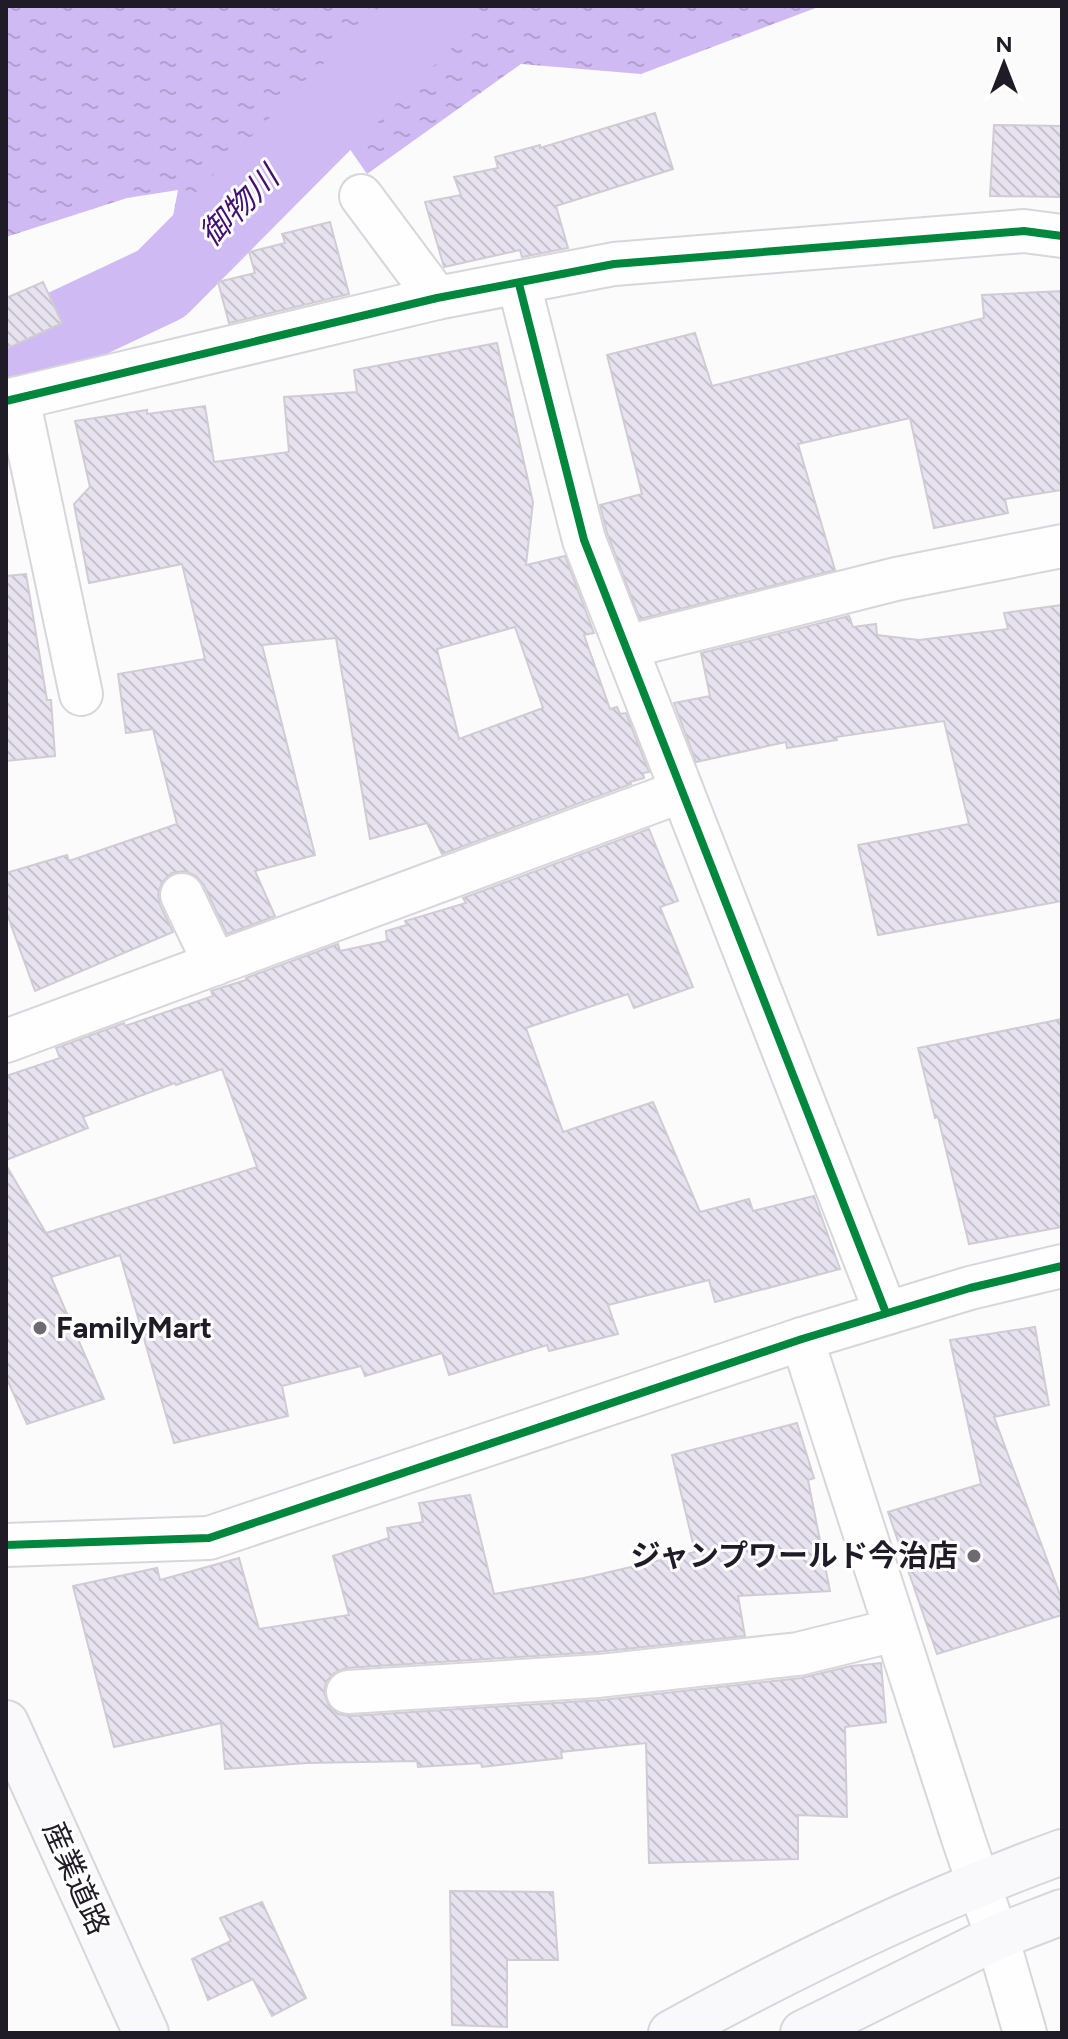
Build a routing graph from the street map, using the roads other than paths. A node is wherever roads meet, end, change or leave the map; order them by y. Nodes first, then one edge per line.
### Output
1 (361, 196) dead end
2 (1062, 236) edge
3 (519, 284) junction
4 (437, 298) junction
5 (12, 400) edge
6 (1062, 546) edge
7 (626, 647) junction
8 (81, 694) dead end
9 (682, 791) junction
10 (182, 895) dead end
11 (215, 964) junction
12 (6, 1041) edge
13 (1062, 1266) edge
14 (886, 1313) junction
15 (802, 1339) junction
16 (6, 1545) edge
17 (895, 1630) junction
18 (348, 1692) dead end
19 (6, 1723) edge
20 (1062, 1852) edge
21 (977, 1882) junction
22 (1062, 1912) edge
23 (997, 1937) junction
24 (146, 2033) edge
25 (671, 2033) edge
26 (803, 2033) edge
27 (1025, 2033) edge

1 - 4 street
2 - 3 street
3 - 4 street
3 - 7 street
4 - 5 street
5 - 8 street
6 - 7 street
7 - 9 street
9 - 11 street
9 - 14 street
10 - 11 street
11 - 12 street
13 - 14 street
14 - 15 street
15 - 16 street
15 - 17 street
17 - 18 street
17 - 21 street
19 - 24 street, 産業道路
20 - 21 street
21 - 23 street
21 - 25 street
22 - 23 street
23 - 26 street
23 - 27 street

